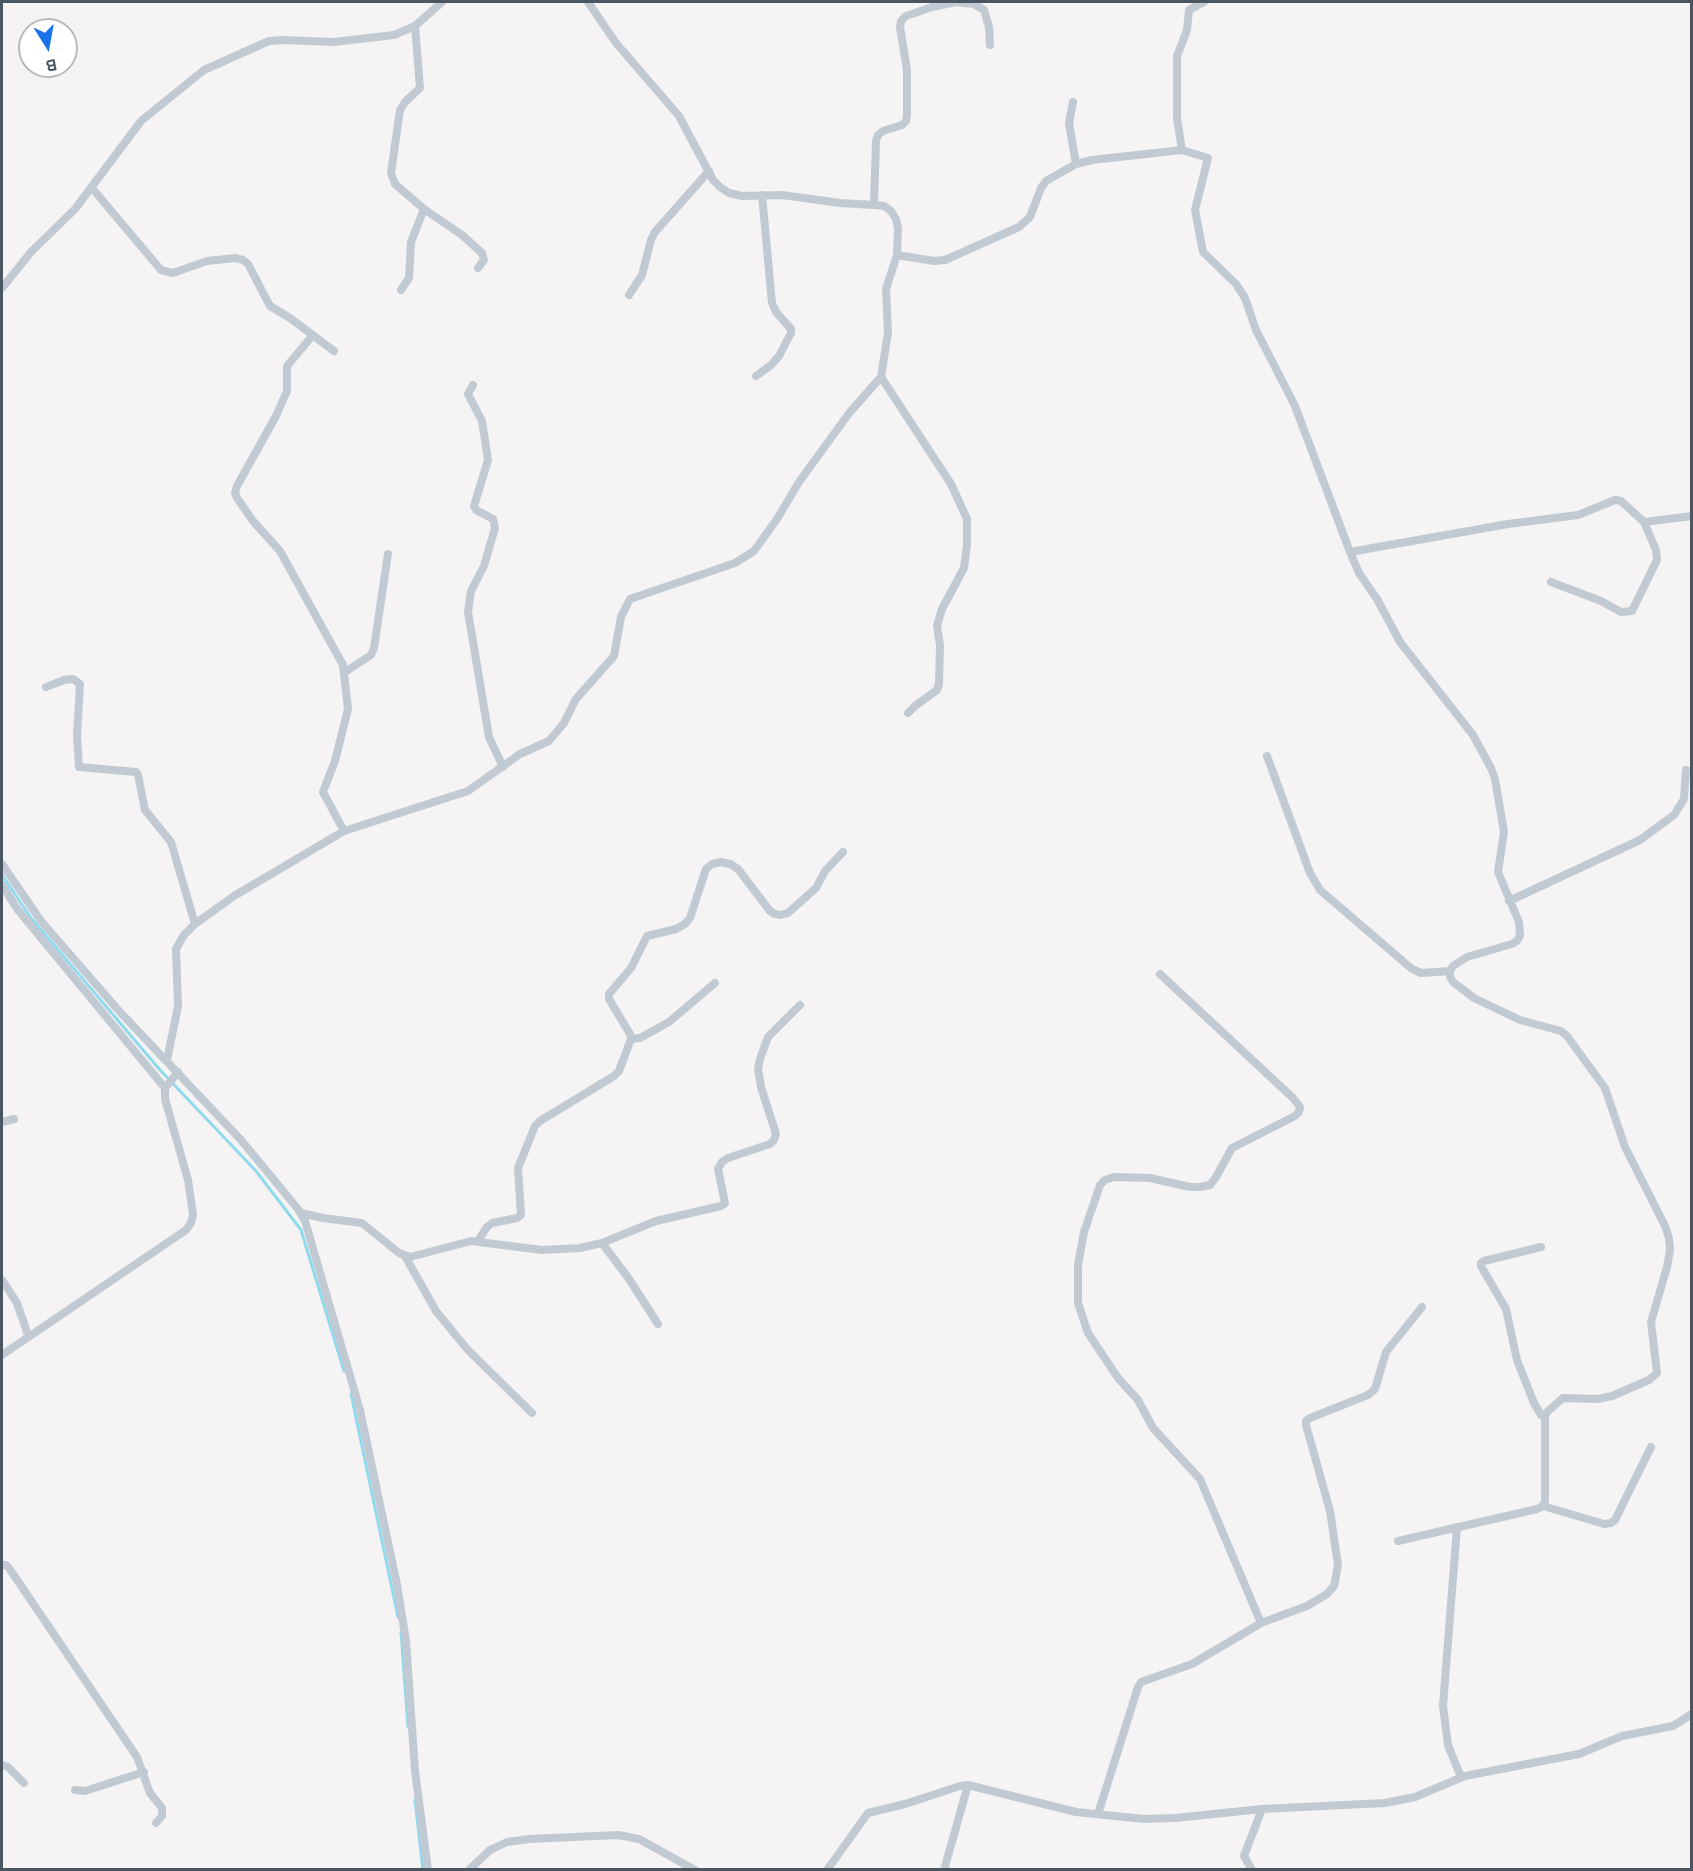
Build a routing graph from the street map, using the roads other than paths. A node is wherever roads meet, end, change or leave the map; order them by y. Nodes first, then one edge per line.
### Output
1 (442, 2) edge
2 (588, 2) edge
3 (1204, 2) edge
4 (415, 26) junction
5 (990, 45) dead end
6 (1073, 102) dead end
7 (1182, 150) junction
8 (1076, 164) junction
9 (708, 171) junction
10 (92, 188) junction
11 (762, 195) junction
12 (874, 205) junction
13 (424, 209) junction
14 (897, 255) junction
15 (478, 268) dead end
16 (2, 288) edge
17 (401, 290) dead end
18 (629, 295) dead end
19 (313, 335) junction
20 (334, 351) dead end
21 (756, 376) dead end
22 (881, 377) junction
23 (473, 386) dead end
24 (1692, 516) edge
25 (1644, 522) junction
26 (1350, 552) junction
27 (388, 554) dead end
28 (1551, 582) dead end
29 (345, 672) junction
30 (46, 687) dead end
31 (908, 713) dead end
32 (1267, 756) dead end
33 (503, 767) junction
34 (1686, 770) dead end
35 (344, 831) junction
36 (843, 852) dead end
37 (2, 864) edge
38 (2, 885) edge
39 (1509, 901) junction
40 (195, 924) junction
41 (1450, 971) junction
42 (1160, 974) dead end
43 (714, 983) dead end
44 (800, 1005) dead end
45 (631, 1039) junction
46 (167, 1060) junction
47 (177, 1073) junction
48 (166, 1087) junction
49 (14, 1119) dead end
50 (2, 1122) edge
51 (301, 1213) junction
52 (478, 1241) junction
53 (602, 1242) junction
54 (1541, 1247) dead end
55 (405, 1256) junction
56 (2, 1280) edge
57 (1422, 1307) dead end
58 (658, 1324) dead end
59 (28, 1335) junction
60 (2, 1354) edge
61 (531, 1413) dead end
62 (1545, 1417) junction
63 (1651, 1447) dead end
64 (1543, 1506) junction
65 (1457, 1527) junction
66 (1398, 1541) dead end
67 (2, 1565) edge
68 (1261, 1623) junction
69 (1692, 1714) edge
70 (2, 1765) edge
71 (144, 1772) junction
72 (1461, 1777) junction
73 (24, 1783) dead end
74 (968, 1785) junction
75 (75, 1790) dead end
76 (1262, 1809) junction
77 (1098, 1814) junction
78 (156, 1823) dead end
79 (428, 1869) edge
80 (469, 1869) edge
81 (694, 1869) edge
82 (827, 1869) edge
83 (944, 1869) edge
84 (1252, 1869) edge

1 - 4 street
2 - 9 street
3 - 7 street
4 - 10 street
4 - 13 street
5 - 12 street
6 - 8 street
7 - 8 street
7 - 26 street
8 - 14 street
9 - 11 street
9 - 18 street
10 - 16 street
10 - 19 street
11 - 12 street
11 - 21 street
12 - 14 street
13 - 15 street
13 - 17 street
14 - 22 street
19 - 20 street
19 - 29 street
22 - 31 street
22 - 33 street
23 - 33 street
24 - 25 street
25 - 26 street
25 - 28 street
26 - 39 street
27 - 29 street
29 - 35 street
30 - 40 street
32 - 41 street
33 - 35 street
34 - 39 street
35 - 40 street
36 - 45 street
37 - 46 street
38 - 48 street
39 - 41 street
40 - 46 street
41 - 62 street
42 - 68 street
43 - 45 street
44 - 53 street
45 - 52 street
46 - 47 street
47 - 48 street
47 - 51 street
48 - 59 street
49 - 50 street
51 - 55 street
51 - 79 street
52 - 53 street
52 - 55 street
53 - 58 street
54 - 62 street
55 - 61 street
56 - 59 street
57 - 68 street
59 - 60 street
62 - 64 street
63 - 64 street
64 - 65 street
65 - 66 street
65 - 72 street
67 - 71 street
68 - 77 street
69 - 72 street
70 - 73 street
71 - 75 street
71 - 78 street
72 - 76 street
74 - 77 street
74 - 82 street
74 - 83 street
76 - 77 street
76 - 84 street
80 - 81 street

